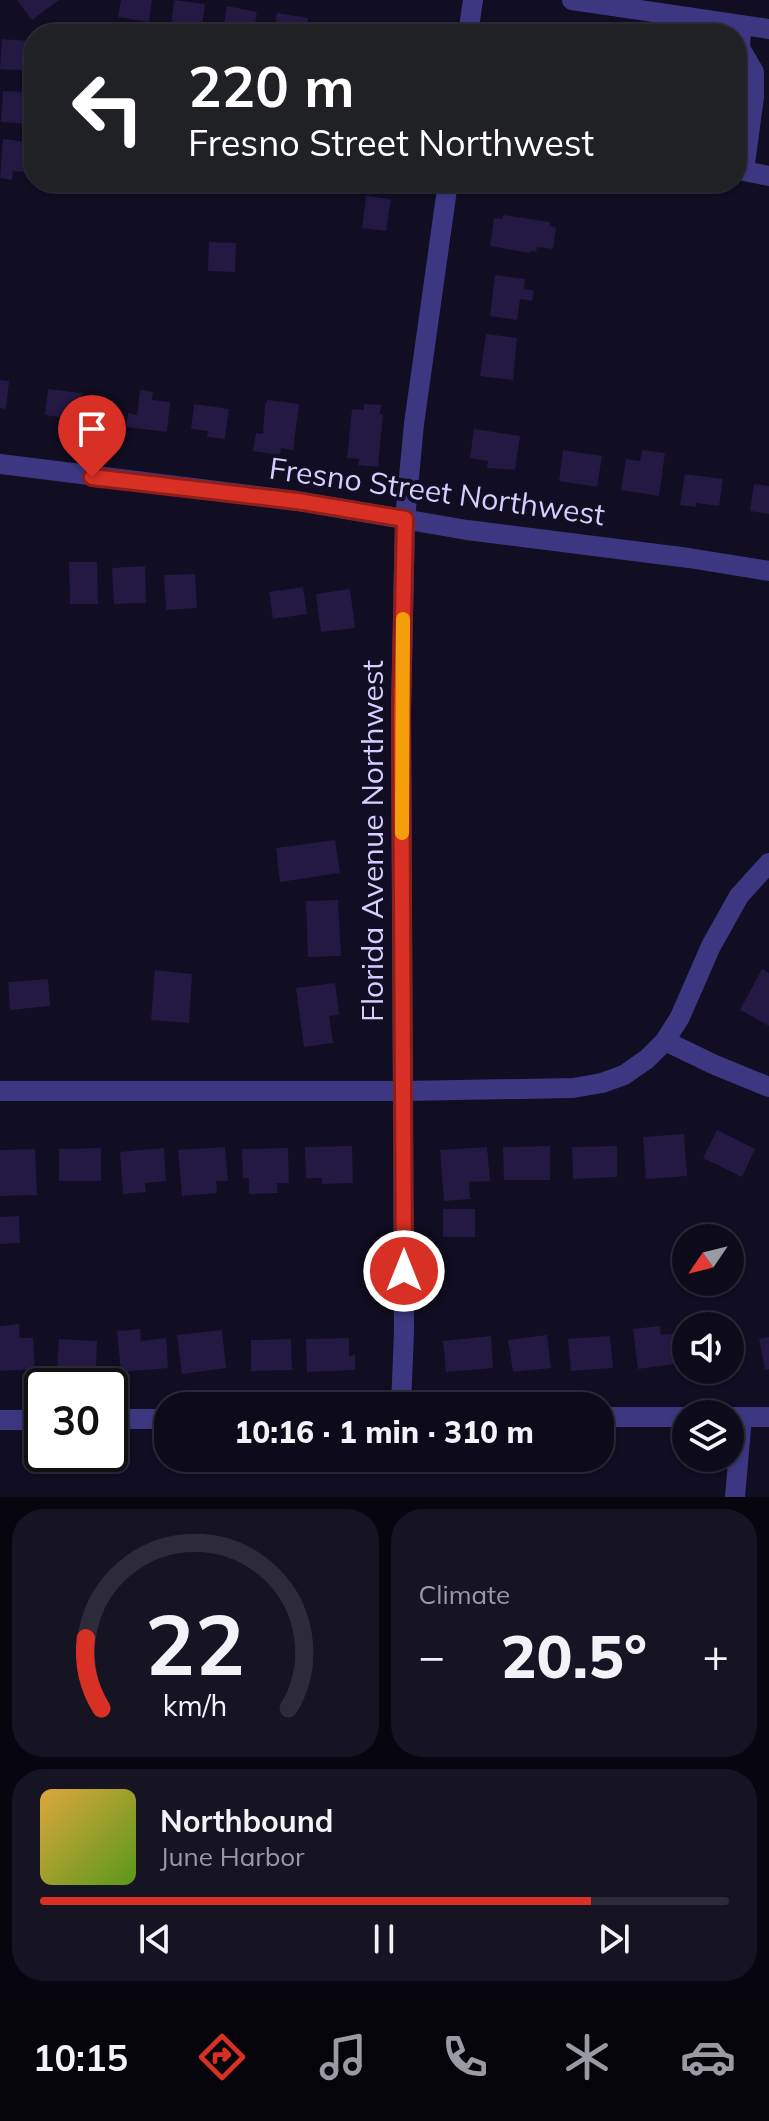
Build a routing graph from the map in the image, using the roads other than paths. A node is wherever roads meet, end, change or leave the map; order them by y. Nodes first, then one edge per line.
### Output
1 (473, 0) edge
2 (572, 0) edge
3 (469, 24) edge
4 (734, 24) edge
5 (746, 26) edge
6 (769, 29) edge
7 (746, 58) edge
8 (746, 156) edge
9 (746, 171) edge
10 (769, 176) edge
11 (447, 192) edge
12 (0, 464) edge
13 (405, 519) junction
14 (769, 571) edge
15 (769, 863) edge
16 (665, 1041) junction
17 (769, 1087) edge
18 (0, 1091) edge
19 (404, 1091) junction
20 (402, 1392) edge
21 (614, 1417) edge
22 (672, 1417) edge
23 (744, 1417) edge
24 (769, 1417) edge
25 (128, 1419) edge
26 (154, 1419) edge
27 (0, 1420) edge
28 (24, 1420) edge
29 (735, 1472) edge
30 (735, 1497) edge

1 - 3 street
2 - 4 street
5 - 6 street
7 - 8 street
9 - 10 street
11 - 13 street, Florida Avenue Northwest
12 - 13 street, Fresno Street Northwest
13 - 14 street, Fresno Street Northwest
13 - 19 street, Florida Avenue Northwest
15 - 16 street
16 - 17 street
16 - 19 street
18 - 19 street
19 - 20 street, Florida Avenue Northwest
21 - 22 street
23 - 24 street
25 - 26 street
27 - 28 street
29 - 30 street

